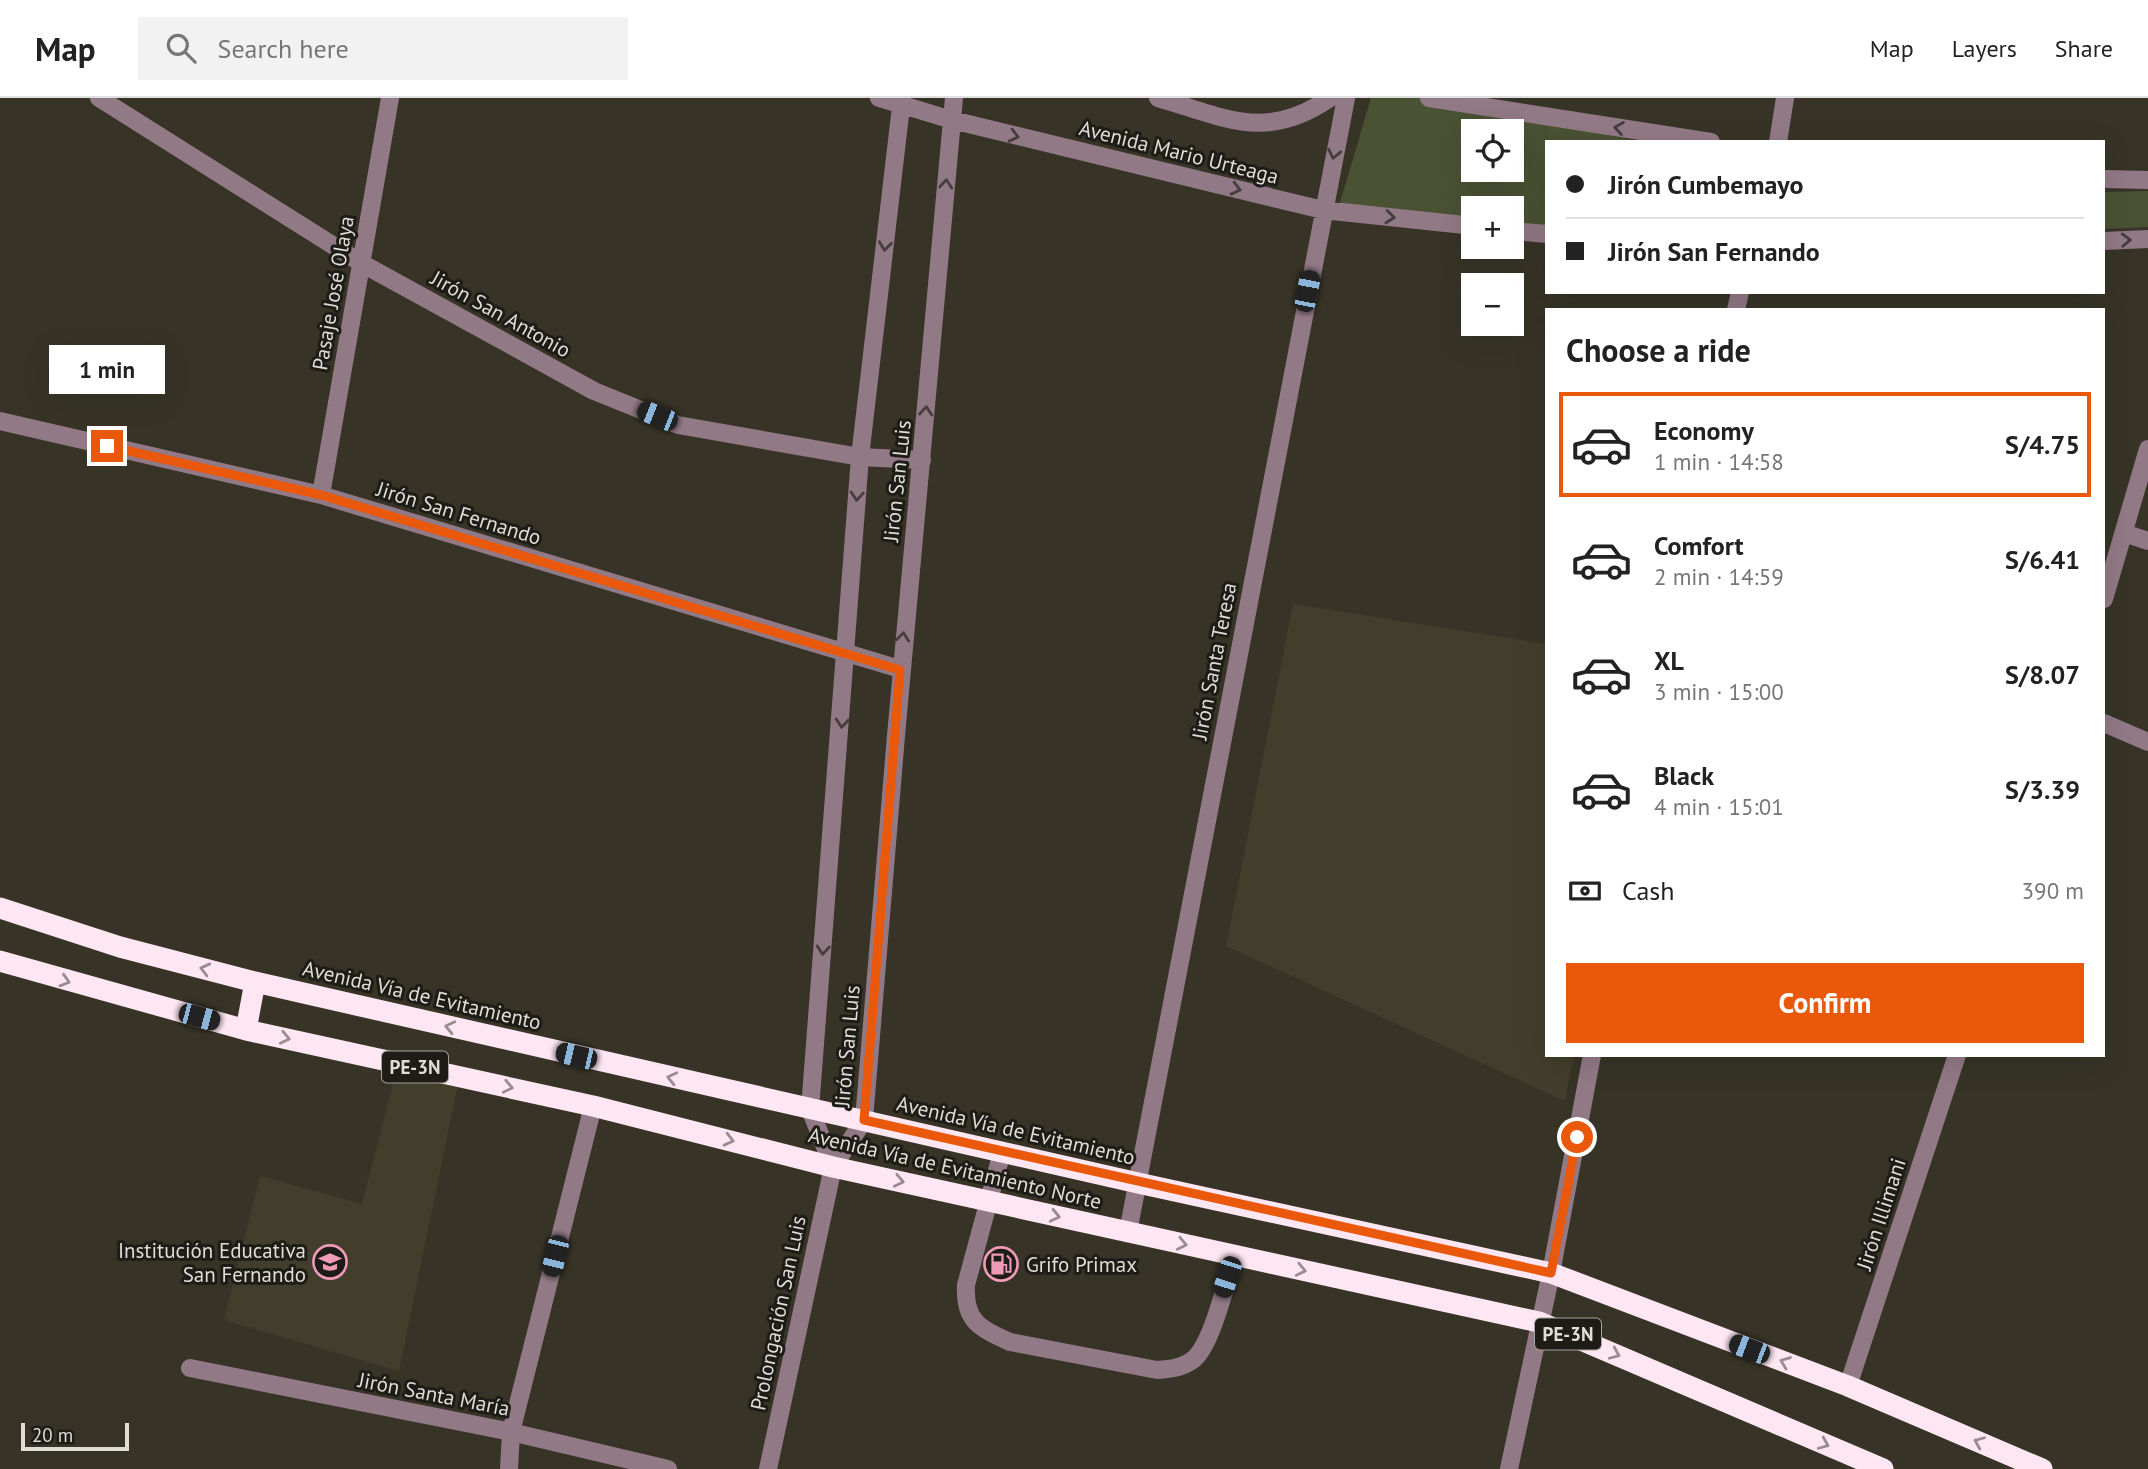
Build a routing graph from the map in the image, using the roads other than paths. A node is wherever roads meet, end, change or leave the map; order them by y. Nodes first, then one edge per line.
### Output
1 (100, 98) edge
2 (390, 98) edge
3 (879, 98) edge
4 (954, 98) edge
5 (1158, 98) edge
6 (1331, 98) edge
7 (1346, 98) edge
8 (1429, 98) edge
9 (1785, 98) edge
10 (902, 102) edge
11 (952, 120) junction
12 (1698, 140) edge
13 (1778, 140) edge
14 (2105, 179) edge
15 (2148, 180) edge
16 (1323, 210) junction
17 (1461, 225) edge
18 (1524, 232) edge
19 (1545, 234) edge
20 (2148, 239) edge
21 (2105, 241) edge
22 (361, 263) junction
23 (0, 421) edge
24 (2148, 449) edge
25 (860, 457) junction
26 (922, 460) junction
27 (321, 495) junction
28 (2124, 533) junction
29 (2148, 541) edge
30 (2105, 596) edge
31 (847, 653) junction
32 (900, 670) junction
33 (2105, 723) edge
34 (2148, 742) edge
35 (0, 908) edge
36 (0, 961) edge
37 (255, 982) junction
38 (246, 1030) junction
39 (1592, 1057) edge
40 (1956, 1057) edge
41 (593, 1106) junction
42 (810, 1109) junction
43 (864, 1120) junction
44 (1002, 1152) junction
45 (833, 1167) junction
46 (1138, 1183) junction
47 (989, 1200) junction
48 (1128, 1232) junction
49 (1235, 1255) junction
50 (1551, 1273) junction
51 (1539, 1322) junction
52 (190, 1368) dead end
53 (1848, 1386) junction
54 (511, 1433) junction
55 (509, 1469) edge
56 (668, 1469) edge
57 (768, 1469) edge
58 (1509, 1469) edge
59 (1883, 1469) edge
60 (2042, 1469) edge

1 - 22 street, Jirón San Antonio
2 - 22 street, Pasaje José Olaya
3 - 10 street, Avenida Mario Urteaga
4 - 11 street, Jirón San Luis
5 - 6 street, Avenida Mario Urteaga
7 -> 16 street, Jirón Santa Teresa
12 -> 8 street
9 - 13 street
10 - 11 street, Avenida Mario Urteaga
10 -> 25 street, Jirón San Luis
11 -> 16 street, Avenida Mario Urteaga
26 -> 11 street, Jirón San Luis
14 - 15 street
16 -> 17 street, Avenida Mario Urteaga
16 - 46 street, Jirón Santa Teresa
18 - 19 street
21 -> 20 street
22 - 25 street, Jirón San Antonio
22 - 27 street, Pasaje José Olaya
23 - 27 street, Jirón San Fernando
24 - 28 street
25 - 26 street, Jirón San Antonio
25 -> 31 street, Jirón San Luis
32 -> 26 street, Jirón San Luis
27 - 31 street, Jirón San Fernando
28 - 29 street
28 - 30 street
31 - 32 street, Jirón San Fernando
31 -> 42 street, Jirón San Luis
32 - 43 street, Jirón San Luis
33 - 34 street
37 -> 35 highway, Avenida Vía de Evitamiento / PE-3N
36 -> 38 highway, Avenida Vía de Evitamiento Norte / PE-3N
37 - 38 highway
42 -> 37 highway, Avenida Vía de Evitamiento / PE-3N
38 -> 41 highway, Avenida Vía de Evitamiento Norte / PE-3N
39 - 50 street
40 - 53 street, Jirón Illimani
41 -> 45 highway, Avenida Vía de Evitamiento Norte / PE-3N
41 - 54 street
42 - 43 highway, Avenida Vía de Evitamiento / PE-3N
42 - 45 street, Jirón San Luis
43 - 44 highway, Avenida Vía de Evitamiento / PE-3N
43 - 45 street, Jirón San Luis
44 - 46 highway, Avenida Vía de Evitamiento / PE-3N
44 - 47 street
45 -> 47 highway, Avenida Vía de Evitamiento Norte / PE-3N
45 - 57 street, Prolongación San Luis
46 - 48 street, Jirón Santa Teresa
46 - 50 highway, Avenida Vía de Evitamiento / PE-3N
47 -> 48 highway, Avenida Vía de Evitamiento Norte / PE-3N
47 - 49 street
48 -> 49 highway, Avenida Vía de Evitamiento Norte / PE-3N
49 -> 51 highway, Avenida Vía de Evitamiento Norte / PE-3N
50 - 51 street
53 -> 50 highway, Avenida Vía de Evitamiento / PE-3N
51 - 58 street
51 -> 59 highway, Avenida Vía de Evitamiento Norte / PE-3N
52 - 54 street, Jirón Santa María
60 -> 53 highway, PE-3N
54 - 55 street
54 - 56 street, Jirón Santa María

